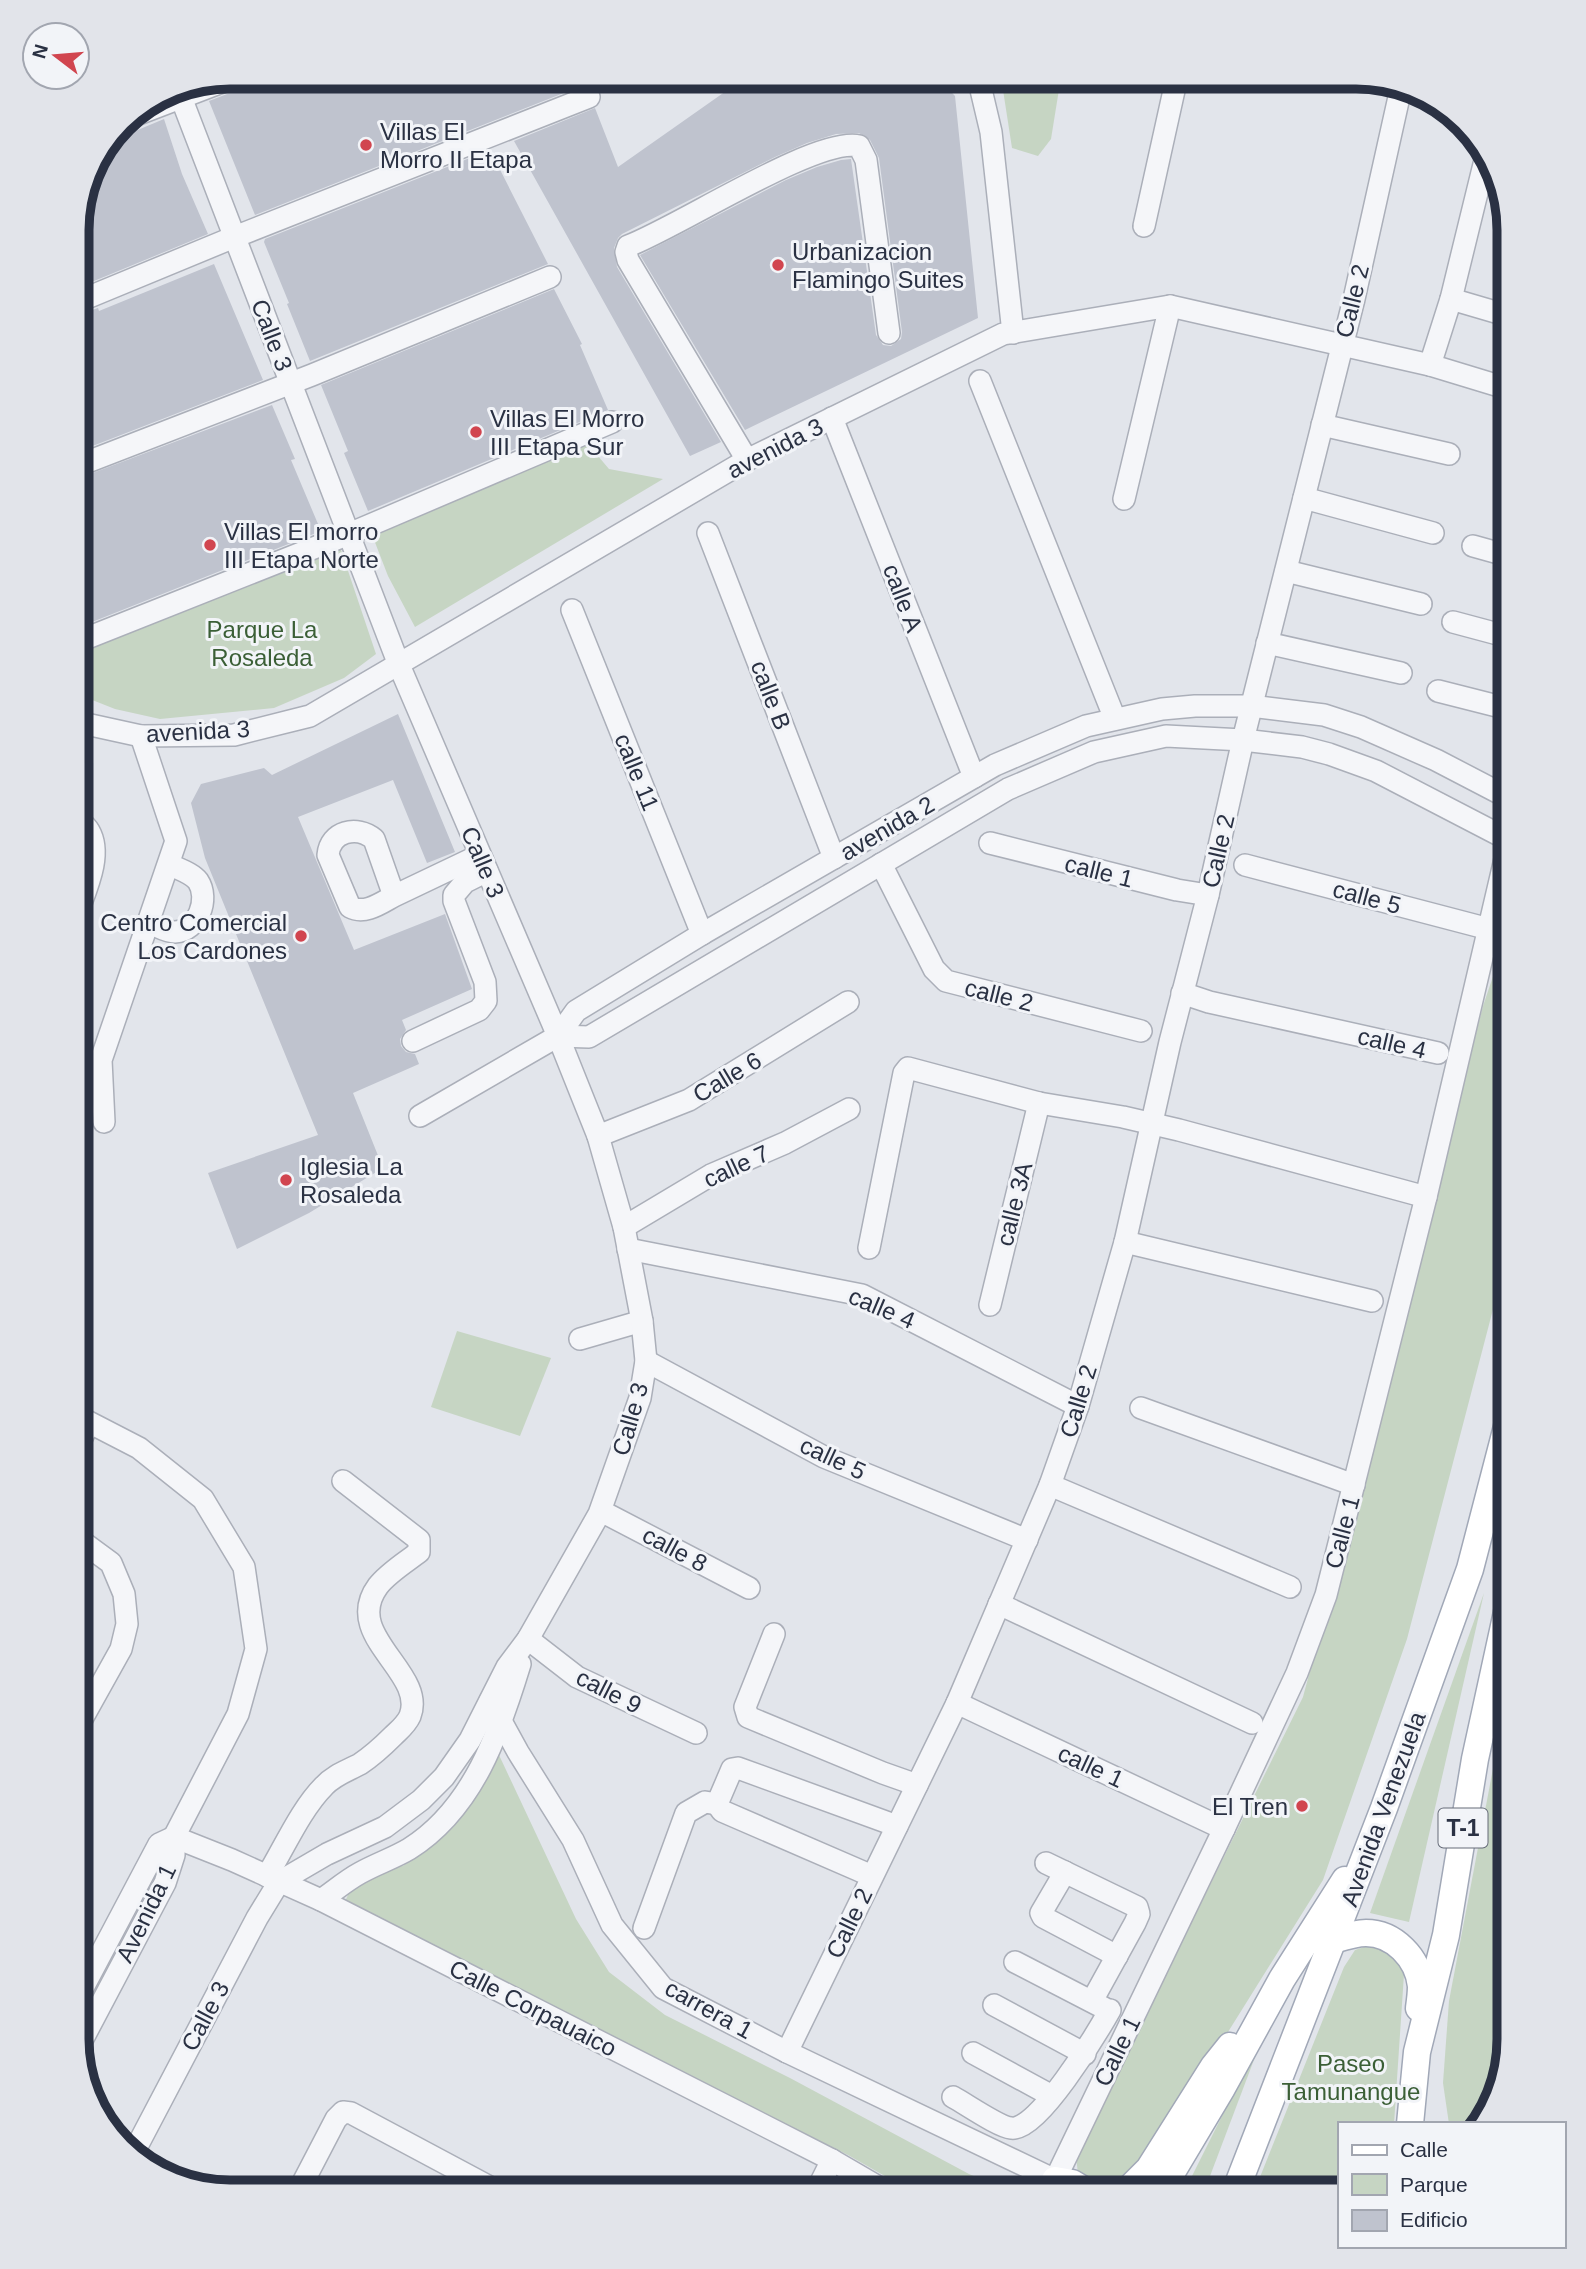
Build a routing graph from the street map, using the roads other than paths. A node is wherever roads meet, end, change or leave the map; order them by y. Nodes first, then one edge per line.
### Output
1 (981, 90) edge
2 (1174, 90) edge
3 (1399, 96) edge
4 (589, 97) dead end
5 (181, 98) edge
6 (1483, 169) edge
7 (1144, 226) dead end
8 (234, 237) junction
9 (550, 277) dead end
10 (90, 297) edge
11 (1451, 299) junction
12 (1170, 306) junction
13 (1497, 312) edge
14 (889, 333) dead end
15 (1013, 333) junction
16 (1341, 344) junction
17 (1430, 365) junction
18 (980, 382) dead end
19 (291, 383) junction
20 (1497, 385) edge
21 (832, 418) junction
22 (612, 422) dead end
23 (1322, 425) junction
24 (1449, 454) dead end
25 (747, 460) junction
26 (90, 461) edge
27 (1304, 498) junction
28 (1124, 499) dead end
29 (708, 533) dead end
30 (1433, 533) dead end
31 (349, 534) junction
32 (1473, 546) dead end
33 (1497, 553) edge
34 (1286, 571) junction
35 (1421, 604) dead end
36 (572, 610) dead end
37 (1453, 622) dead end
38 (1497, 634) edge
39 (90, 637) edge
40 (1267, 643) junction
41 (399, 665) junction
42 (1401, 673) dead end
43 (1438, 691) dead end
44 (1251, 706) junction
45 (1497, 706) edge
46 (1115, 719) junction
47 (90, 727) edge
48 (141, 736) junction
49 (1243, 740) junction
50 (974, 777) junction
51 (1497, 792) edge
52 (90, 832) edge
53 (1497, 835) edge
54 (990, 844) dead end
55 (834, 858) junction
56 (483, 863) junction
57 (169, 864) junction
58 (881, 864) junction
59 (1245, 865) dead end
60 (90, 871) edge
61 (1497, 894) edge
62 (1208, 895) junction
63 (394, 896) dead end
64 (149, 923) junction
65 (1489, 929) junction
66 (702, 934) junction
67 (1182, 993) junction
68 (848, 1002) dead end
69 (1141, 1031) dead end
70 (558, 1036) junction
71 (413, 1041) dead end
72 (1438, 1053) dead end
73 (1039, 1102) junction
74 (849, 1109) dead end
75 (420, 1116) dead end
76 (104, 1122) dead end
77 (1152, 1124) junction
78 (598, 1136) junction
79 (1426, 1197) junction
80 (624, 1227) junction
81 (1125, 1242) junction
82 (869, 1248) dead end
83 (628, 1249) junction
84 (1372, 1301) dead end
85 (990, 1305) dead end
86 (642, 1321) junction
87 (580, 1339) dead end
88 (646, 1361) junction
89 (1078, 1406) junction
90 (1141, 1408) dead end
91 (89, 1423) edge
92 (1497, 1465) edge
93 (342, 1481) dead end
94 (1050, 1485) junction
95 (1354, 1485) junction
96 (601, 1511) junction
97 (1027, 1540) junction
98 (89, 1547) edge
99 (1290, 1587) dead end
100 (749, 1588) dead end
101 (999, 1604) junction
102 (774, 1634) dead end
103 (528, 1639) junction
104 (1497, 1658) edge
105 (490, 1701) junction
106 (957, 1703) junction
107 (89, 1706) edge
108 (502, 1723) junction
109 (1252, 1723) dead end
110 (696, 1733) dead end
111 (917, 1785) junction
112 (717, 1804) junction
113 (1384, 1808) junction
114 (898, 1825) junction
115 (1224, 1829) junction
116 (174, 1837) junction
117 (872, 1876) junction
118 (273, 1879) junction
119 (321, 1900) junction
120 (644, 1928) dead end
121 (1334, 1940) junction
122 (1301, 1949) junction
123 (1117, 1956) junction
124 (1015, 1962) dead end
125 (89, 1975) edge
126 (1282, 1979) junction
127 (994, 2005) dead end
128 (1101, 2006) junction
129 (1131, 2021) junction
130 (89, 2027) edge
131 (787, 2052) junction
132 (1417, 2052) junction
133 (973, 2053) dead end
134 (1085, 2053) junction
135 (1052, 2096) junction
136 (953, 2097) dead end
137 (1410, 2122) edge
138 (137, 2145) edge
139 (832, 2160) junction
140 (305, 2179) edge
141 (463, 2179) edge
142 (822, 2180) edge
143 (866, 2180) edge
144 (1046, 2180) edge
145 (1062, 2180) edge
146 (1140, 2180) edge
147 (1167, 2180) edge
148 (1240, 2180) edge

1 - 15 street
2 - 7 street
3 - 16 street, Calle 2
4 - 8 street
5 - 8 street, Calle 3
6 - 11 street
8 - 10 street
8 - 19 street, Calle 3
9 - 19 street
11 - 13 street
11 - 17 street
12 - 15 street, avenida 3
12 - 16 street, avenida 3
12 - 28 street
14 - 25 street
15 - 21 street, avenida 3
16 - 17 street, avenida 3
16 - 23 street, Calle 2
17 - 20 street, avenida 3
18 - 46 street
19 - 26 street
19 - 31 street, Calle 3
21 - 25 street, avenida 3
21 - 50 street, calle A
22 - 31 street
23 - 24 street
23 - 27 street, Calle 2
25 - 41 street, avenida 3
27 - 30 street
27 - 34 street, Calle 2
29 - 55 street, calle B
31 - 39 street
31 - 41 street, Calle 3
32 - 33 street
34 - 35 street
34 - 40 street, Calle 2
36 - 66 street, calle 11
37 - 38 street
40 - 42 street
40 - 44 street, Calle 2
41 - 48 street, avenida 3
41 - 56 street, Calle 3
43 - 45 street
44 - 46 street, avenida 2
44 - 49 street, Calle 2
44 - 51 street, avenida 2
46 - 50 street, avenida 2
47 - 48 street, avenida 3
48 - 57 street
49 - 53 street
49 - 58 street
49 - 62 street, Calle 2
50 - 55 street, avenida 2
52 - 60 street
54 - 62 street, calle 1
55 - 66 street, avenida 2
56 - 63 street
56 - 70 street, Calle 3
56 - 71 street
57 - 64 street
57 - 64 street
58 - 69 street, calle 2
58 - 70 street
59 - 65 street, calle 5
61 - 65 street, Calle 1
62 - 67 street, Calle 2
64 - 76 street
65 - 79 street, Calle 1
66 - 70 street, avenida 2
67 - 72 street, calle 4
67 - 77 street, Calle 2
68 - 78 street, Calle 6
70 - 75 street
70 - 78 street, Calle 3
73 - 77 street
73 - 82 street
73 - 85 street, calle 3A
74 - 80 street, calle 7
77 - 79 street
77 - 81 street, Calle 2
78 - 80 street, Calle 3
79 - 95 street, Calle 1
80 - 83 street, Calle 3
81 - 84 street
81 - 89 street, Calle 2
83 - 86 street, Calle 3
83 - 89 street, calle 4
86 - 87 street
86 - 88 street, Calle 3
88 - 96 street, Calle 3
88 - 97 street, calle 5
89 - 94 street, Calle 2
90 - 95 street
91 - 116 street
92 - 113 main road, Avenida Venezuela
93 - 118 street, Calle 3
94 - 97 street, Calle 2
94 - 99 street, Calle 1
95 - 115 street, Calle 1
96 - 100 street, calle 8
96 - 103 street, Calle 3
97 - 101 street, Calle 2
98 - 107 street
101 - 106 street, Calle 2
101 - 109 street
102 - 111 street
103 - 105 street
103 - 108 street
103 - 110 street, calle 9
104 - 132 main road, T-1
105 - 108 street, carrera 1
105 - 118 street
106 - 111 street, Calle 2
106 - 115 street, calle 1
108 - 119 street
108 - 131 street, carrera 1
111 - 114 street, Calle 2
112 - 114 street
112 - 117 street
112 - 120 street
113 - 121 main road, Avenida Venezuela
113 - 122 main road
114 - 117 street, Calle 2
115 - 129 street, Calle 1
116 - 118 street, Calle Corpauaico
116 - 125 street, Avenida 1
116 - 130 street, Avenida 1
117 - 131 street, Calle 2
118 - 119 street, Calle Corpauaico
118 - 138 street, Calle 3
119 - 139 street, Calle Corpauaico
121 - 122 main road
121 - 132 main road
121 - 148 main road, Avenida Venezuela
122 - 126 main road
123 - 123 street
123 - 128 street
124 - 128 street
126 - 146 main road
126 - 147 main road
127 - 134 street
128 - 129 street
128 - 134 street
129 - 145 street, Calle 1
131 - 144 street, carrera 1
132 - 137 main road, T-1
133 - 135 street
134 - 135 street
135 - 136 street
139 - 142 street
139 - 143 street, Calle Corpauaico
140 - 141 street

